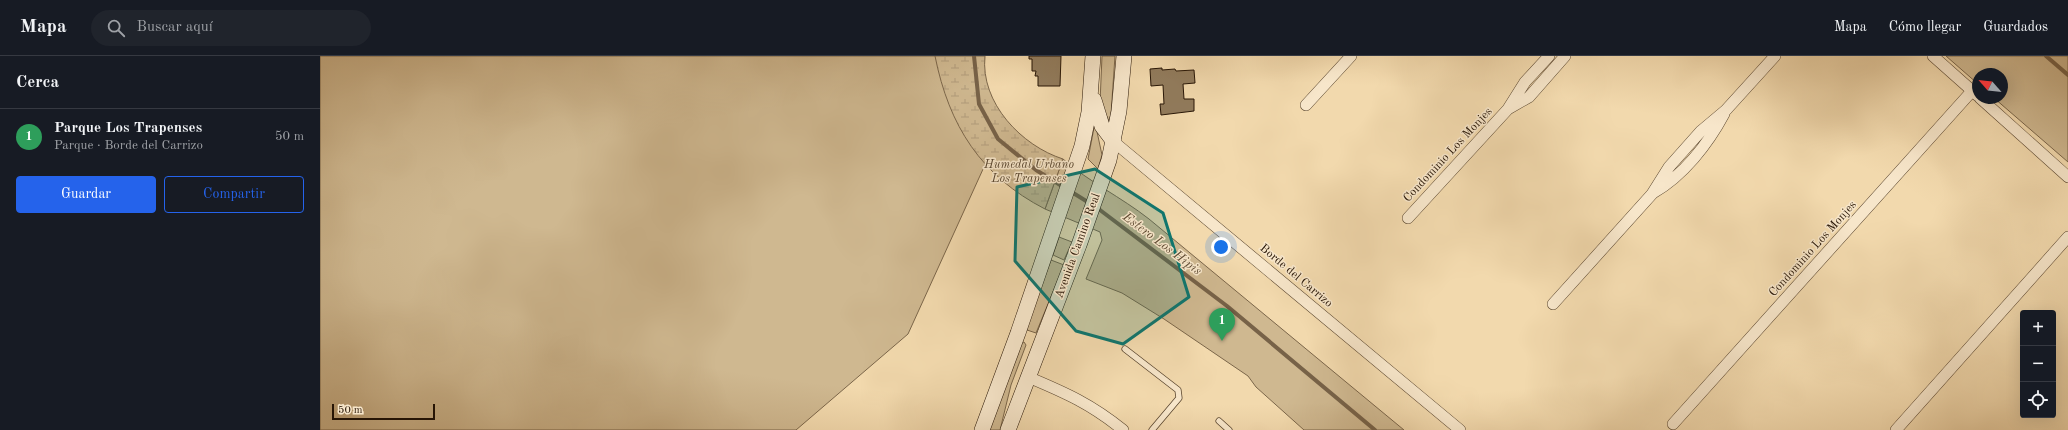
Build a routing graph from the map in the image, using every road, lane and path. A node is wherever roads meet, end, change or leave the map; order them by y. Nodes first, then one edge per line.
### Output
1 (1093, 56) edge
2 (1124, 56) edge
3 (1351, 56) edge
4 (1549, 56) edge
5 (1565, 56) edge
6 (1775, 56) edge
7 (1933, 56) edge
8 (1972, 91) edge
9 (1091, 92) junction
10 (1972, 100) edge
11 (1987, 104) edge
12 (1306, 105) dead end
13 (1508, 109) junction
14 (1114, 142) junction
15 (2068, 177) edge
16 (1408, 218) dead end
17 (2068, 237) edge
18 (1553, 304) dead end
19 (1018, 333) junction
20 (1125, 349) dead end
21 (1036, 357) junction
22 (1028, 377) junction
23 (1219, 421) dead end
24 (1673, 424) dead end
25 (982, 430) edge
26 (1008, 430) edge
27 (1123, 430) edge
28 (1152, 430) edge
29 (1229, 430) edge
30 (1460, 430) edge
31 (1896, 430) edge

1 - 9 main road
2 - 14 main road, Avenida Camino Real
3 - 12 street
4 - 13 street, Condominio Los Monjes
5 - 13 street, Condominio Los Monjes
6 - 18 street
7 - 8 street
9 - 14 main road
9 - 19 main road
10 - 24 street, Condominio Los Monjes
11 - 15 street
13 - 16 street, Condominio Los Monjes
14 - 21 main road, Avenida Camino Real
14 - 30 street, Borde del Carrizo
17 - 31 street
19 - 21 main road
19 - 25 main road
20 - 28 lane
21 - 22 main road, Avenida Camino Real
22 - 26 main road, Avenida Camino Real
22 - 27 street
23 - 29 lane

